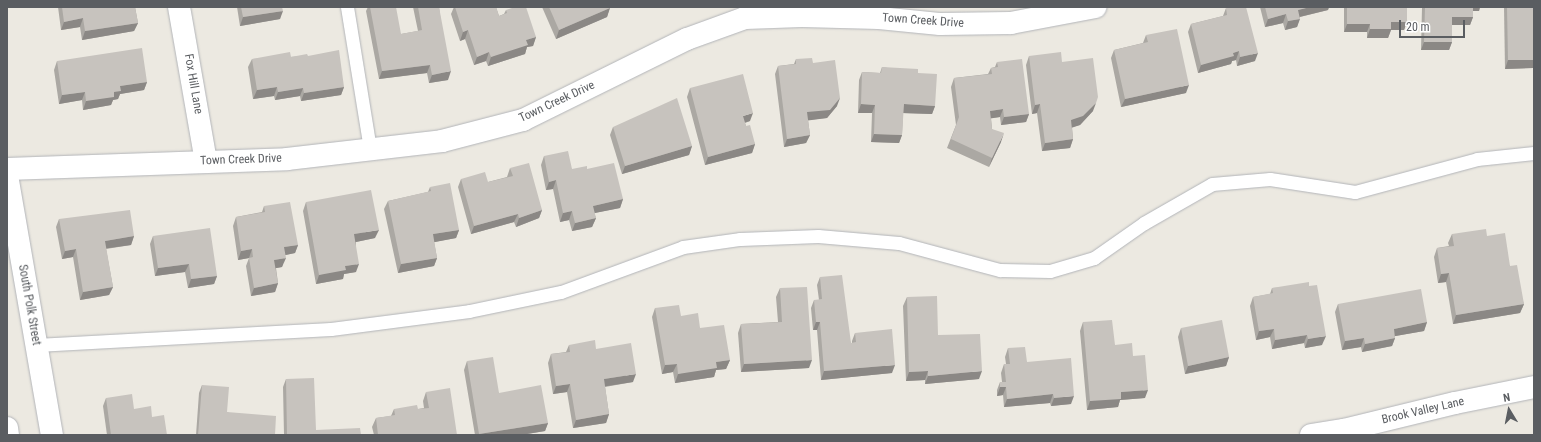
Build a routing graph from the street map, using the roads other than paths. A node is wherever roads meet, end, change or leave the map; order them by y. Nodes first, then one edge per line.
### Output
1 (179, 7) edge
2 (347, 7) edge
3 (1096, 7) edge
4 (370, 149) junction
5 (1534, 153) edge
6 (206, 161) junction
7 (7, 169) edge
8 (7, 175) edge
9 (36, 345) junction
10 (1534, 387) edge
11 (7, 428) edge
12 (8, 435) edge
13 (52, 435) edge
14 (1311, 435) edge

1 - 6 street, Fox Hill Lane
2 - 4 lane
3 - 4 street, Town Creek Drive
4 - 6 street, Town Creek Drive
5 - 9 lane
6 - 7 street, Town Creek Drive
8 - 9 street, South Polk Street
9 - 13 street, South Polk Street
10 - 14 street, Brook Valley Lane
11 - 12 street

